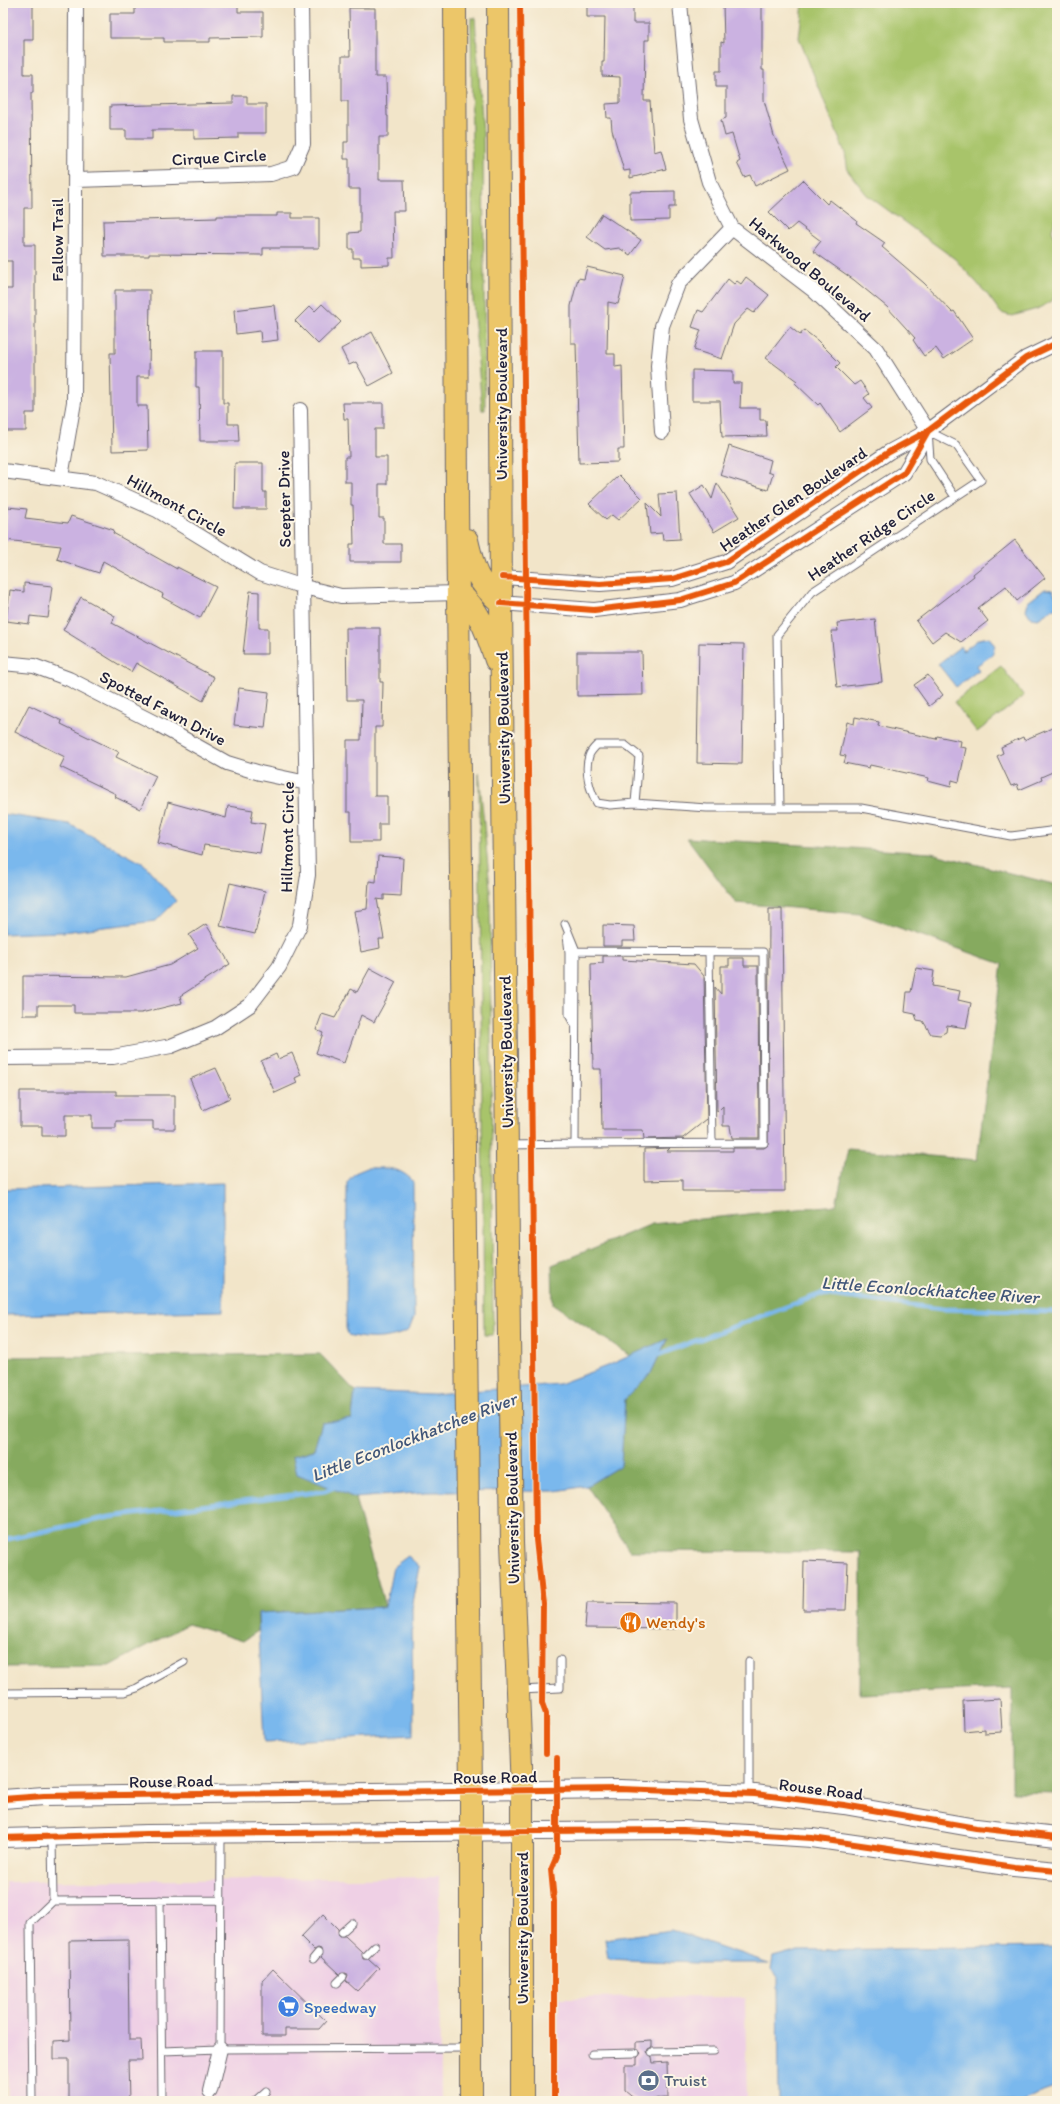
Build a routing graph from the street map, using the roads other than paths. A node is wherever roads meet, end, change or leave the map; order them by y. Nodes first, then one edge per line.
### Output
1 (76, 3) edge
2 (301, 3) edge
3 (455, 3) edge
4 (498, 3) edge
5 (680, 3) edge
6 (76, 180) junction
7 (732, 228) junction
8 (1057, 343) edge
9 (300, 410) dead end
10 (928, 431) junction
11 (662, 432) dead end
12 (3, 471) edge
13 (61, 477) junction
14 (955, 496) junction
15 (457, 504) junction
16 (502, 577) junction
17 (304, 588) junction
18 (459, 593) junction
19 (501, 603) junction
20 (3, 663) edge
21 (502, 680) junction
22 (307, 783) junction
23 (635, 803) junction
24 (780, 807) junction
25 (1057, 830) edge
26 (576, 951) junction
27 (709, 952) junction
28 (575, 1027) junction
29 (3, 1058) edge
30 (712, 1143) junction
31 (575, 1144) junction
32 (507, 1145) junction
33 (560, 1660) dead end
34 (749, 1661) dead end
35 (184, 1662) dead end
36 (518, 1690) junction
37 (3, 1693) edge
38 (522, 1790) junction
39 (471, 1791) junction
40 (749, 1794) junction
41 (3, 1799) edge
42 (472, 1831) junction
43 (522, 1831) junction
44 (221, 1834) junction
45 (52, 1836) junction
46 (1057, 1837) edge
47 (3, 1838) edge
48 (1057, 1871) edge
49 (160, 1900) junction
50 (221, 1900) junction
51 (53, 1901) junction
52 (352, 1923) dead end
53 (342, 1932) dead end
54 (375, 1946) dead end
55 (366, 1955) dead end
56 (343, 1977) dead end
57 (337, 1983) dead end
58 (471, 2048) junction
59 (220, 2049) junction
60 (714, 2051) dead end
61 (162, 2052) junction
62 (652, 2052) dead end
63 (636, 2053) dead end
64 (592, 2054) dead end
65 (266, 2091) dead end
66 (210, 2096) edge
67 (32, 2101) edge
68 (162, 2101) edge
69 (255, 2101) edge
70 (471, 2101) edge
71 (522, 2101) edge

1 - 6 street, Fallow Trail
2 - 6 street, Cirque Circle
3 - 15 main road
4 - 16 main road, University Boulevard
5 - 7 street, Harkwood Boulevard
6 - 13 street, Fallow Trail
7 - 10 street, Harkwood Boulevard
7 - 11 street
8 - 10 street, Heather Glen Boulevard
9 - 17 street, Scepter Drive
10 - 14 lane, Heather Ridge Circle
10 - 14 lane, Heather Ridge Circle
10 - 16 street, Heather Glen Boulevard
10 - 19 street, Heather Glen Boulevard
12 - 13 street, Hillmont Circle
13 - 17 street, Hillmont Circle
14 - 24 lane, Heather Ridge Circle
15 - 18 main road
15 - 19 main road
16 - 19 main road, University Boulevard
17 - 18 street, Hillmont Circle
17 - 22 street, Hillmont Circle
18 - 21 main road
18 - 39 main road
19 - 21 main road, University Boulevard
20 - 22 street, Spotted Fawn Drive
21 - 32 main road, University Boulevard
22 - 29 street, Hillmont Circle
23 - 23 lane
23 - 24 lane
24 - 25 lane
26 - 27 lane
26 - 28 lane
26 - 28 lane
27 - 30 lane
27 - 30 lane
28 - 31 lane
30 - 31 lane
31 - 32 lane
32 - 36 main road, University Boulevard
33 - 36 lane
34 - 40 lane
35 - 37 lane
36 - 38 main road, University Boulevard
38 - 39 street, Rouse Road
38 - 40 street, Rouse Road
38 - 43 main road, University Boulevard
39 - 41 street, Rouse Road
39 - 42 main road
40 - 46 street, Rouse Road
42 - 43 street
42 - 44 street
42 - 58 main road
43 - 48 street
43 - 71 main road, University Boulevard
44 - 45 street
44 - 50 lane
45 - 47 street
45 - 51 lane
49 - 50 lane
49 - 51 lane
49 - 61 lane
50 - 59 lane
51 - 67 lane
52 - 53 lane
54 - 55 lane
56 - 57 lane
58 - 59 lane
58 - 70 main road
59 - 61 lane
59 - 66 street
60 - 62 lane
61 - 68 lane
63 - 64 lane
65 - 69 lane

